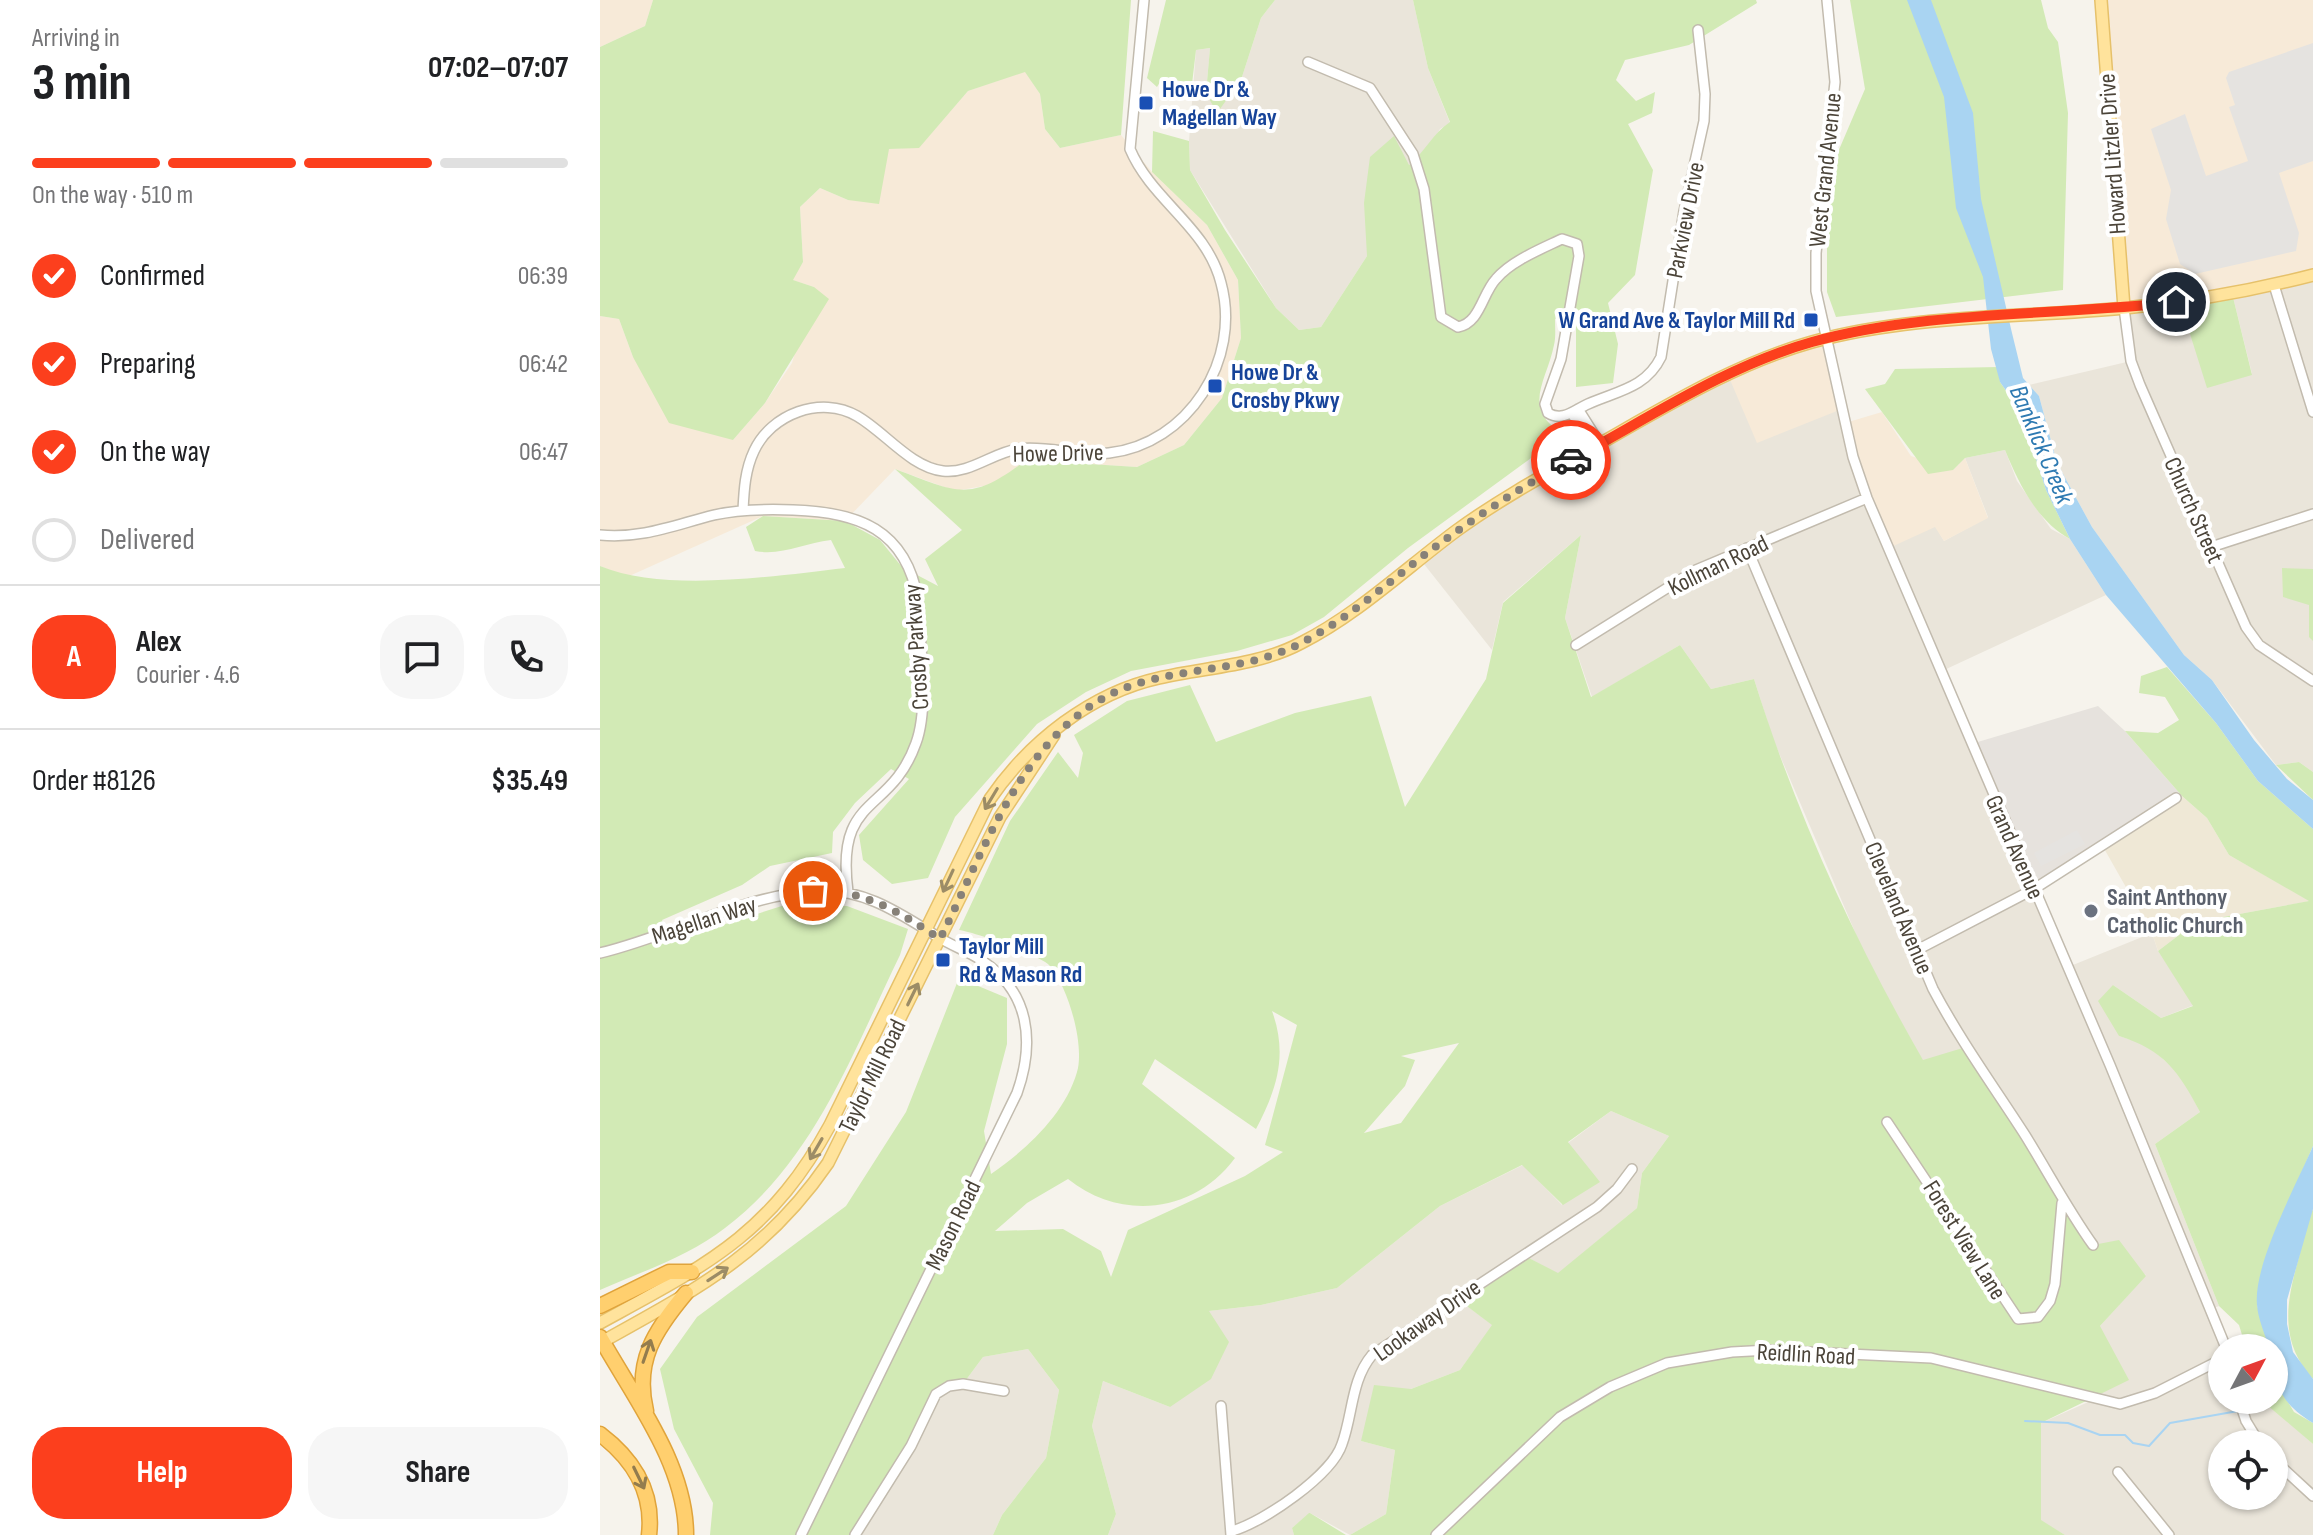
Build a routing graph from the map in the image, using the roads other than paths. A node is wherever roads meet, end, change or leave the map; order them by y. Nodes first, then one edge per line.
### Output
1 (1144, 0) edge
2 (1827, 0) edge
3 (2101, 0) edge
4 (1698, 30) dead end
5 (1308, 62) dead end
6 (2313, 275) edge
7 (2274, 285) junction
8 (2124, 308) junction
9 (1826, 339) junction
10 (1575, 411) junction
11 (2313, 412) edge
12 (1596, 446) junction
13 (1867, 498) junction
14 (743, 510) junction
15 (2313, 514) edge
16 (600, 535) edge
17 (2211, 547) junction
18 (1747, 548) junction
19 (1576, 645) dead end
20 (2313, 681) edge
21 (1057, 731) junction
22 (2176, 798) dead end
23 (2034, 889) junction
24 (848, 892) junction
25 (926, 929) junction
26 (940, 939) junction
27 (1917, 950) junction
28 (600, 953) edge
29 (1887, 1122) dead end
30 (1632, 1169) dead end
31 (2062, 1203) junction
32 (2093, 1245) dead end
33 (692, 1272) junction
34 (686, 1293) junction
35 (600, 1306) edge
36 (600, 1323) edge
37 (2220, 1334) edge
38 (601, 1340) edge
39 (2208, 1366) edge
40 (1004, 1391) dead end
41 (1221, 1406) dead end
42 (648, 1419) junction
43 (600, 1434) edge
44 (2118, 1472) dead end
45 (2288, 1473) edge
46 (2313, 1496) edge
47 (1231, 1533) edge
48 (649, 1535) edge
49 (686, 1535) edge
50 (801, 1535) edge
51 (855, 1535) edge
52 (1436, 1535) edge
53 (2169, 1535) edge

1 - 14 street, Howe Drive
2 - 9 street, West Grand Avenue
3 - 8 main road, Howard Litzler Drive
4 - 10 street, Parkview Drive
5 - 10 street
6 - 7 main road, Taylor Mill Road
7 - 8 main road, Taylor Mill Road
7 - 11 street
8 - 9 main road, Taylor Mill Road
8 - 17 street, Church Street
9 - 12 main road, Taylor Mill Road
9 - 13 street, Grand Avenue
10 - 12 street
12 - 21 main road, Taylor Mill Road
13 - 18 street, Kollman Road
13 - 23 street, Grand Avenue
14 - 16 street, Crosby Parkway
14 - 24 street, Crosby Parkway
15 - 17 street
17 - 20 street, Church Street
18 - 19 street, Kollman Road
18 - 27 street, Cleveland Avenue
21 -> 25 main road, Taylor Mill Road
21 - 26 main road, Taylor Mill Road
22 - 23 street
23 - 27 street
23 - 37 street, Grand Avenue
24 - 25 street, Magellan Way
24 - 28 street, Magellan Way
25 - 26 street, Magellan Way
25 -> 33 main road, Taylor Mill Road
34 -> 26 main road, Taylor Mill Road
26 - 50 street, Mason Road
27 - 31 street, Cleveland Avenue
29 - 31 street, Forest View Lane
30 - 47 street, Lookaway Drive
31 - 32 street, Cleveland Avenue
33 - 35 highway
33 - 36 main road, Taylor Mill Road
34 - 38 main road, Taylor Mill Road
42 -> 34 highway
38 - 42 highway
39 - 52 street, Reidlin Road
40 - 51 street
41 - 47 street
42 - 49 highway
43 -> 48 highway
44 - 53 street
45 - 46 street

